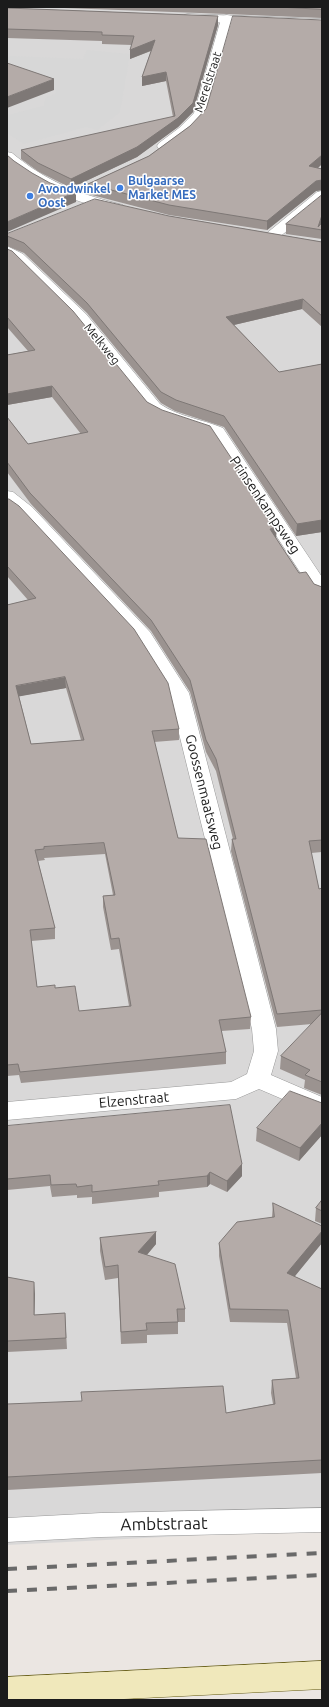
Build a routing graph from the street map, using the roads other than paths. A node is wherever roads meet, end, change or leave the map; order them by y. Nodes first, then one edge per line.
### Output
1 (172, 17) edge
2 (227, 19) junction
3 (322, 23) edge
4 (155, 153) edge
5 (7, 156) edge
6 (86, 188) dead end
7 (71, 195) junction
8 (322, 195) edge
9 (94, 202) junction
10 (73, 211) edge
11 (135, 212) edge
12 (257, 234) edge
13 (272, 236) junction
14 (286, 239) edge
15 (9, 242) edge
16 (202, 425) joint
17 (7, 496) edge
18 (322, 591) edge
19 (258, 1079) junction
20 (322, 1107) edge
21 (7, 1111) edge
22 (322, 1520) edge
23 (7, 1530) edge
24 (322, 1675) edge
25 (7, 1691) edge

1 - 2 street
2 - 3 street
2 - 4 street, Merelstraat
5 - 7 street
6 - 7 street
7 - 9 street
8 - 13 street
9 - 10 street
9 - 11 street
12 - 13 street
13 - 14 street
15 - 16 street, Melkweg
16 - 18 street, Prinsenkampsweg
17 - 19 street, Goossenmaatsweg
19 - 20 street
19 - 21 street, Elzenstraat
22 - 23 street, Ambtstraat
24 - 25 main road

